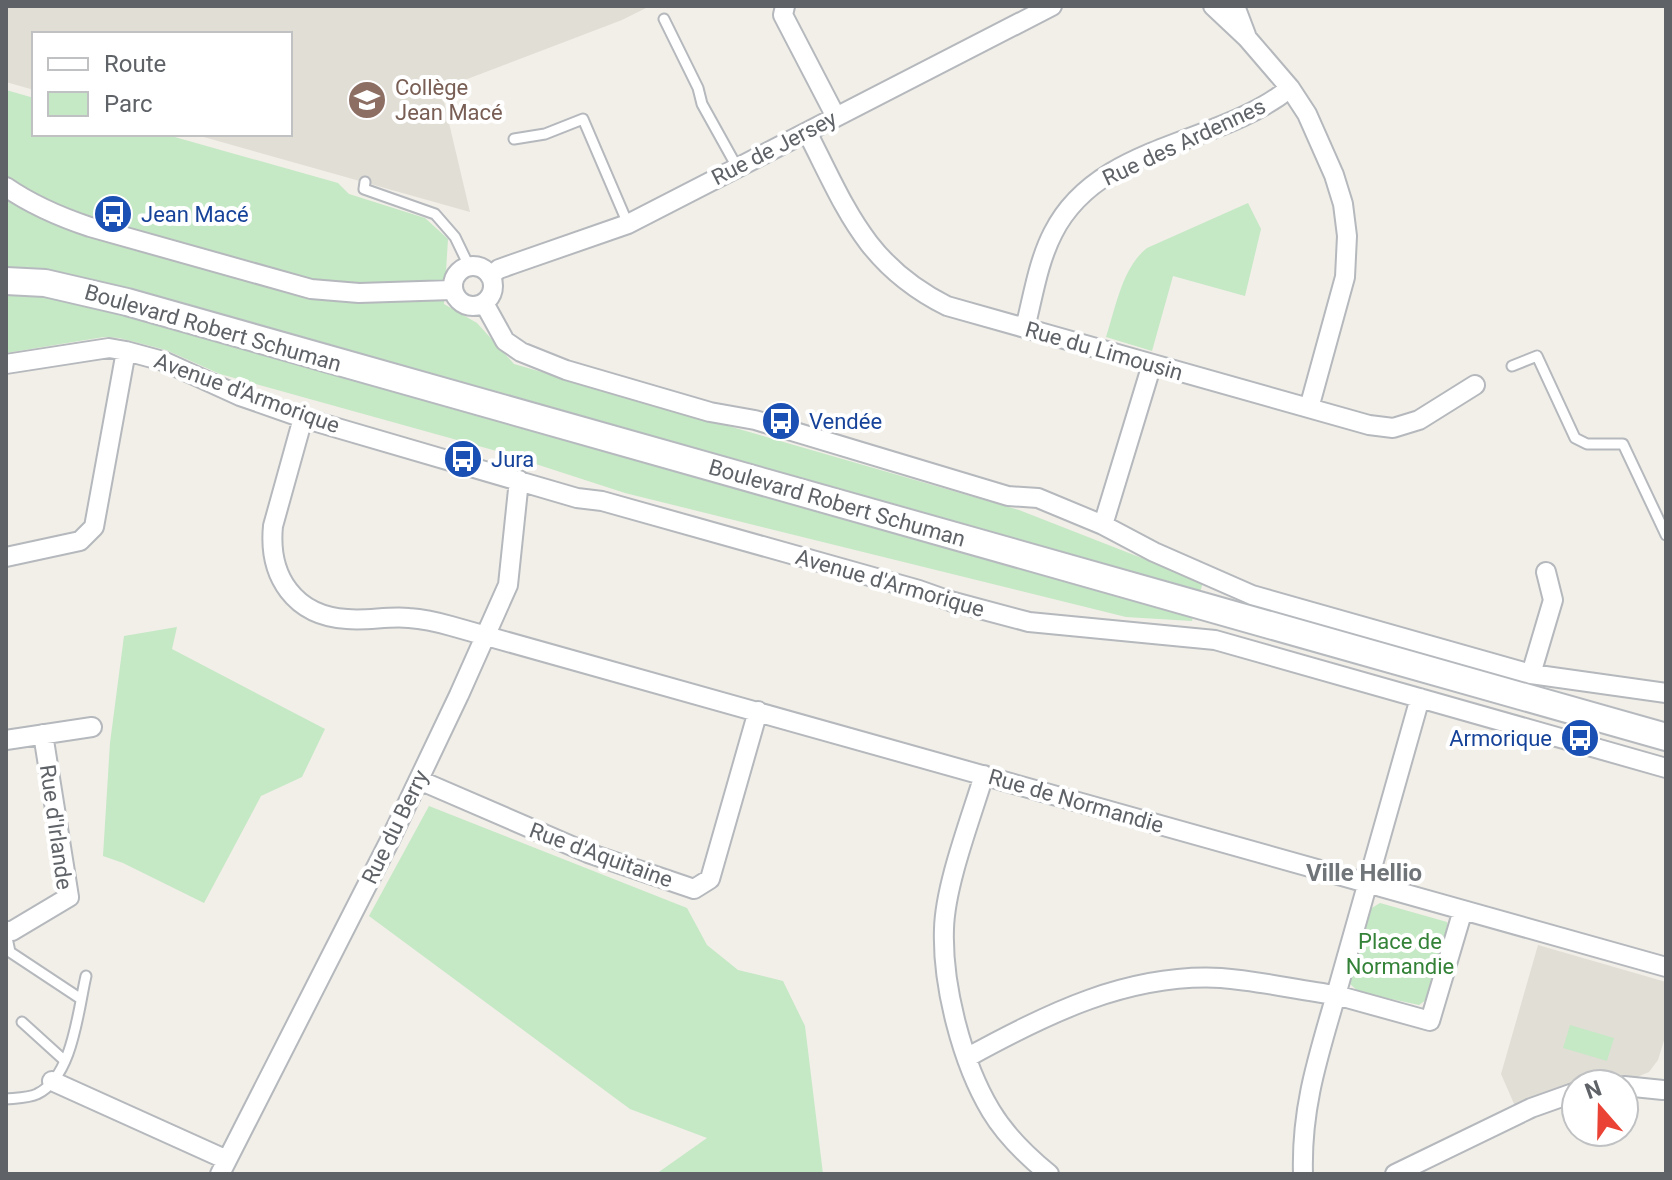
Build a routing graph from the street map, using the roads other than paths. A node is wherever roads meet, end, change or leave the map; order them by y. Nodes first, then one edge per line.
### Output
1 (785, 6) edge
2 (1052, 6) edge
3 (1213, 6) edge
4 (1235, 6) edge
5 (664, 19) dead end
6 (1247, 38) junction
7 (1290, 88) junction
8 (836, 117) junction
9 (807, 132) junction
10 (514, 139) dead end
11 (737, 167) junction
12 (365, 182) dead end
13 (6, 187) edge
14 (436, 202) dead end
15 (435, 214) junction
16 (628, 224) junction
17 (469, 266) junction
18 (490, 276) junction
19 (6, 281) edge
20 (452, 290) junction
21 (484, 303) junction
22 (1025, 328) junction
23 (126, 351) junction
24 (6, 364) edge
25 (1152, 364) junction
26 (1512, 366) dead end
27 (1475, 385) dead end
28 (1309, 408) junction
29 (303, 418) junction
30 (519, 480) junction
31 (1103, 525) junction
32 (1666, 535) edge
33 (6, 557) edge
34 (1546, 572) dead end
35 (486, 636) junction
36 (1531, 674) junction
37 (1666, 693) edge
38 (1420, 698) junction
39 (758, 711) junction
40 (92, 727) dead end
41 (43, 734) junction
42 (1666, 737) edge
43 (6, 740) edge
44 (1666, 768) edge
45 (984, 775) junction
46 (419, 780) junction
47 (1368, 883) junction
48 (1463, 910) junction
49 (6, 932) edge
50 (1666, 967) edge
51 (86, 976) dead end
52 (1336, 995) junction
53 (81, 999) junction
54 (22, 1022) dead end
55 (968, 1057) junction
56 (65, 1061) junction
57 (52, 1081) junction
58 (1640, 1088) edge
59 (1665, 1090) edge
60 (1560, 1098) edge
61 (6, 1099) edge
62 (224, 1167) edge
63 (1049, 1174) edge
64 (1303, 1174) edge
65 (1395, 1174) edge

1 - 8 street
2 - 8 street, Rue de Jersey
3 - 6 street
4 - 6 street
5 - 11 lane
6 - 7 street
7 - 22 street, Rue des Ardennes
7 - 28 street
8 - 9 street, Rue de Jersey
9 - 11 street, Rue de Jersey
9 - 22 street, Rue du Limousin
10 - 16 lane
11 - 16 street, Rue de Jersey
12 - 15 lane
13 - 20 street
14 - 15 lane
15 - 17 lane
16 - 18 street, Rue de Jersey
17 - 18 street
17 - 20 street
18 - 21 street
19 - 42 main road, Boulevard Robert Schuman
20 - 21 street
21 - 31 street
22 - 25 street, Rue du Limousin
23 - 24 street
23 - 29 street, Avenue d'Armorique
23 - 33 street
25 - 28 street, Rue du Limousin
25 - 31 street
26 - 32 lane
27 - 28 street, Rue du Limousin
29 - 30 street, Avenue d'Armorique
29 - 35 street, Rue de Normandie
30 - 35 street, Rue du Berry
30 - 38 street, Avenue d'Armorique
31 - 36 street
34 - 36 street
35 - 39 street, Rue de Normandie
35 - 46 street, Rue du Berry
36 - 37 street
38 - 44 street, Avenue d'Armorique
38 - 47 street
39 - 45 street, Rue de Normandie
39 - 46 street, Rue d'Aquitaine
40 - 41 street
41 - 43 street
41 - 49 street, Rue d'Irlande
45 - 47 street, Rue de Normandie
45 - 55 street
46 - 62 street, Rue du Berry
47 - 48 street, Rue de Normandie
47 - 52 street
48 - 50 street, Rue de Normandie
48 - 52 street
49 - 53 lane
51 - 53 lane
52 - 55 street
52 - 64 street
53 - 56 lane
54 - 56 lane
55 - 63 street
56 - 57 lane
57 - 61 lane
57 - 62 street, Rue du Berry
58 - 59 street
60 - 65 street

